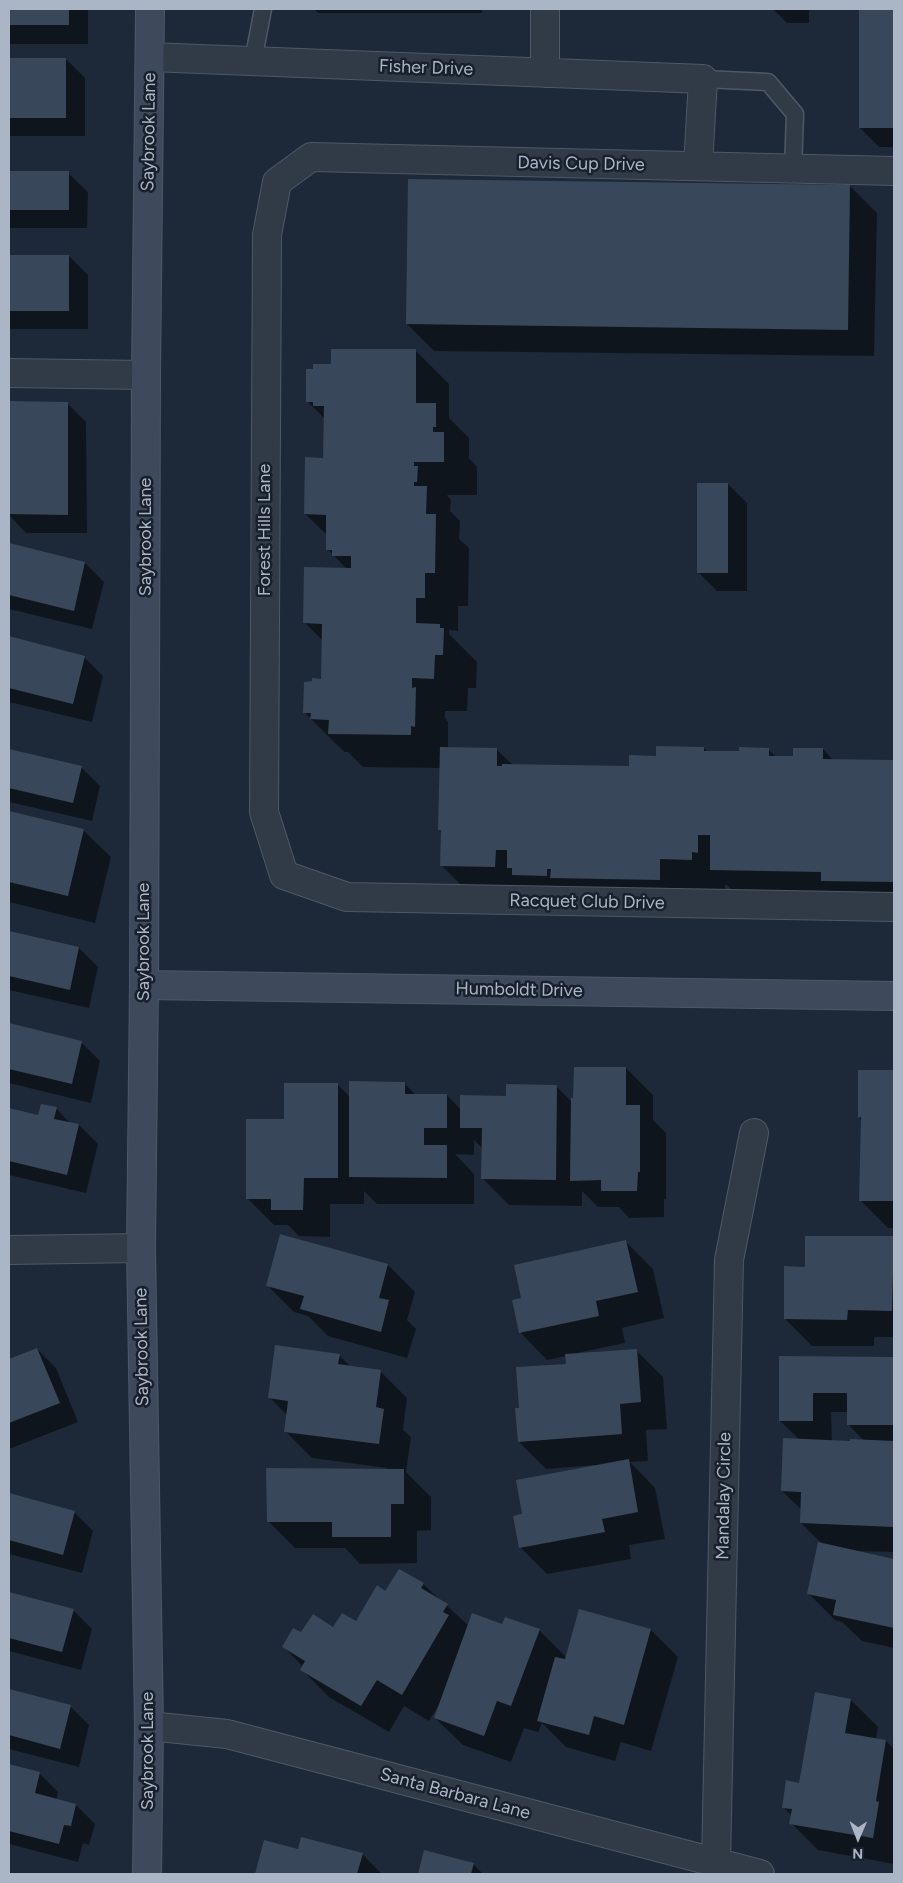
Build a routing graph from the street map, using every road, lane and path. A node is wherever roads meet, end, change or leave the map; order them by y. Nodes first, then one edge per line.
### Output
1 (150, 9) edge
2 (263, 9) edge
3 (545, 9) edge
4 (150, 57) junction
5 (253, 61) junction
6 (545, 73) junction
7 (703, 79) junction
8 (698, 166) junction
9 (793, 169) junction
10 (894, 171) edge
11 (277, 182) joint
12 (9, 373) edge
13 (146, 375) junction
14 (284, 875) joint
15 (894, 907) edge
16 (144, 985) junction
17 (894, 996) edge
18 (754, 1133) dead end
19 (141, 1248) junction
20 (9, 1250) edge
21 (149, 1726) junction
22 (716, 1862) junction
23 (147, 1874) edge
24 (760, 1874) edge

1 - 4 main road, Saybrook Lane
2 - 5 lane
3 - 6 street
4 - 5 street, Fisher Drive
4 - 13 main road, Saybrook Lane
5 - 6 street, Fisher Drive
6 - 7 street, Fisher Drive
7 - 8 street
7 - 9 lane, Fisher Drive
8 - 9 street, Davis Cup Drive
8 - 11 street, Davis Cup Drive
9 - 10 street, Davis Cup Drive
11 - 14 street, Forest Hills Lane
12 - 13 street
13 - 16 main road, Saybrook Lane
14 - 15 street, Racquet Club Drive
16 - 17 main road, Humboldt Drive
16 - 19 main road, Saybrook Lane
18 - 22 street, Mandalay Circle
19 - 20 street
19 - 21 main road, Saybrook Lane
21 - 22 street, Santa Barbara Lane
21 - 23 main road, Saybrook Lane
22 - 24 street, Santa Barbara Lane

